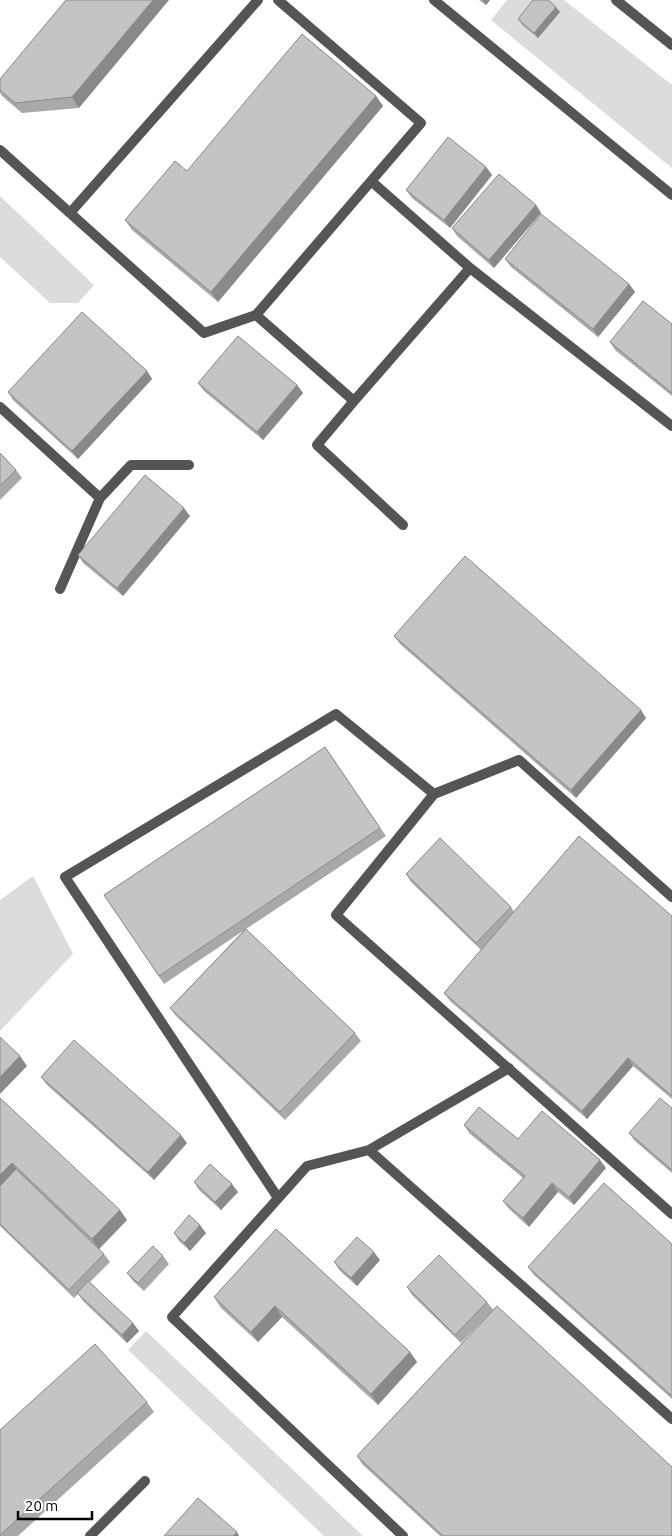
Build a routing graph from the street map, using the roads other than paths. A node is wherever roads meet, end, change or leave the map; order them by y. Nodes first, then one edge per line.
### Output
1 (258, 0) edge
2 (278, 0) edge
3 (434, 0) edge
4 (616, 0) edge
5 (672, 45) edge
6 (0, 150) edge
7 (371, 181) junction
8 (672, 195) edge
9 (70, 213) junction
10 (470, 268) junction
11 (256, 315) junction
12 (354, 401) junction
13 (0, 407) edge
14 (672, 426) edge
15 (189, 465) dead end
16 (100, 498) junction
17 (403, 525) dead end
18 (60, 589) dead end
19 (434, 794) junction
20 (672, 897) edge
21 (509, 1068) junction
22 (369, 1150) junction
23 (278, 1198) junction
24 (672, 1214) edge
25 (672, 1419) edge
26 (145, 1481) dead end
27 (90, 1536) edge
28 (404, 1536) edge

1 - 9 lane
2 - 7 lane
3 - 8 lane
4 - 5 lane
6 - 9 lane
7 - 10 lane
7 - 11 lane
9 - 11 lane
10 - 12 lane
10 - 14 lane
11 - 12 lane
12 - 17 lane
13 - 16 lane
15 - 16 lane
16 - 18 lane
19 - 20 lane
19 - 21 lane
19 - 23 lane
21 - 22 lane
21 - 24 lane
22 - 23 lane
22 - 25 lane
23 - 28 lane
26 - 27 lane

